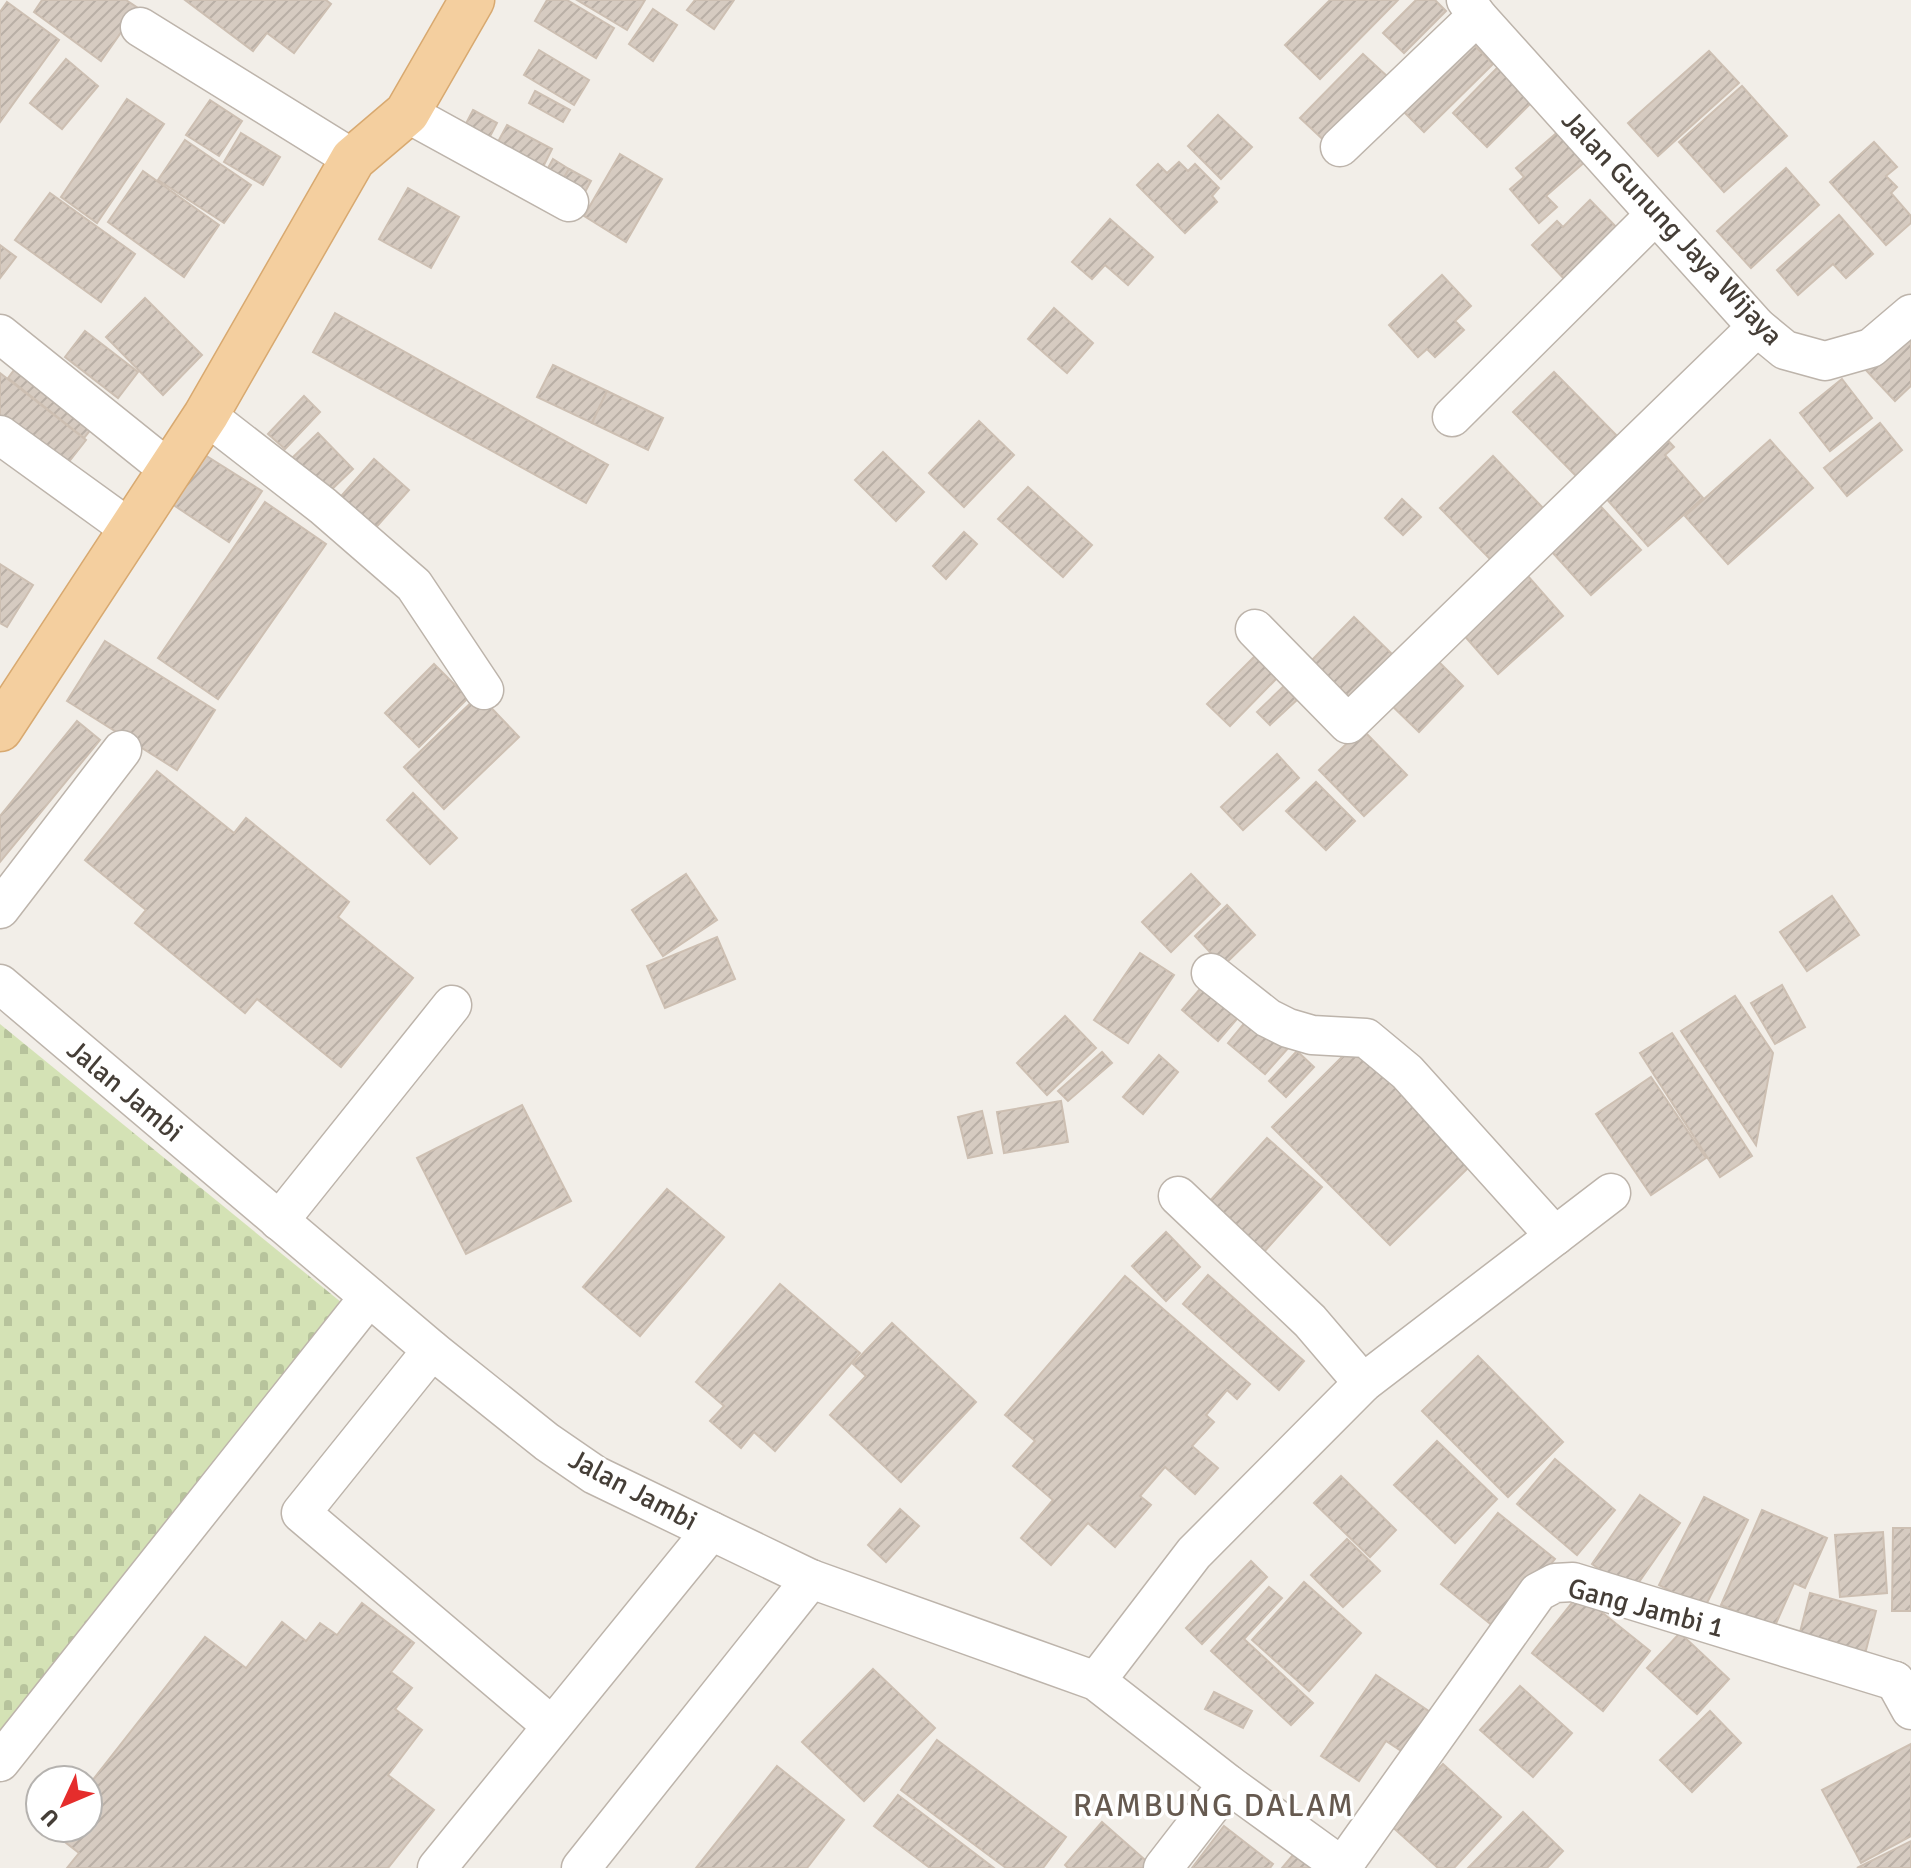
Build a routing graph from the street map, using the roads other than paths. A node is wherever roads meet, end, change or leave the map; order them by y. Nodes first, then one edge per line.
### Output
1 (472, 0) edge
2 (1471, 8) edge
3 (140, 27) dead end
4 (407, 113) junction
5 (1340, 147) dead end
6 (353, 159) junction
7 (569, 202) dead end
8 (1655, 215) junction
9 (1911, 314) edge
10 (1757, 327) junction
11 (0, 334) edge
12 (206, 415) junction
13 (1452, 417) dead end
14 (0, 435) edge
15 (168, 469) junction
16 (130, 529) junction
17 (1255, 629) dead end
18 (484, 690) dead end
19 (5, 712) edge
20 (122, 750) dead end
21 (0, 909) edge
22 (1211, 973) dead end
23 (0, 984) edge
24 (452, 1005) dead end
25 (1611, 1193) dead end
26 (1178, 1196) dead end
27 (279, 1221) junction
28 (1555, 1236) junction
29 (369, 1297) junction
30 (432, 1350) junction
31 (1363, 1383) junction
32 (711, 1531) junction
33 (811, 1579) junction
34 (1096, 1681) junction
35 (1906, 1688) edge
36 (552, 1726) junction
37 (0, 1762) edge
38 (1228, 1784) junction
39 (1343, 1867) edge
40 (437, 1868) edge
41 (581, 1868) edge
42 (1163, 1868) edge

1 - 4 main road
2 - 5 street
2 - 8 street, Jalan Gunung Jaya Wijaya
3 - 6 street
4 - 6 main road
4 - 7 street
6 - 12 main road
8 - 10 street, Jalan Gunung Jaya Wijaya
8 - 13 street
9 - 10 street, Jalan Gunung Jaya Wijaya
10 - 17 street
11 - 15 street
12 - 15 main road
12 - 18 street
14 - 16 street
15 - 16 main road
16 - 19 main road
20 - 21 street
22 - 28 street
23 - 27 street, Jalan Jambi
24 - 27 street
25 - 28 street
26 - 31 street
27 - 29 street, Jalan Jambi
28 - 31 street
29 - 30 street, Jalan Jambi
29 - 37 street
30 - 32 street, Jalan Jambi
30 - 36 street
31 - 34 street
32 - 33 street, Jalan Jambi
32 - 36 street
33 - 34 street, Jalan Jambi
33 - 41 street
34 - 38 street, Jalan Jambi
35 - 39 street, Gang Jambi 1
36 - 40 street
38 - 39 street, Jalan Jambi
38 - 42 street

